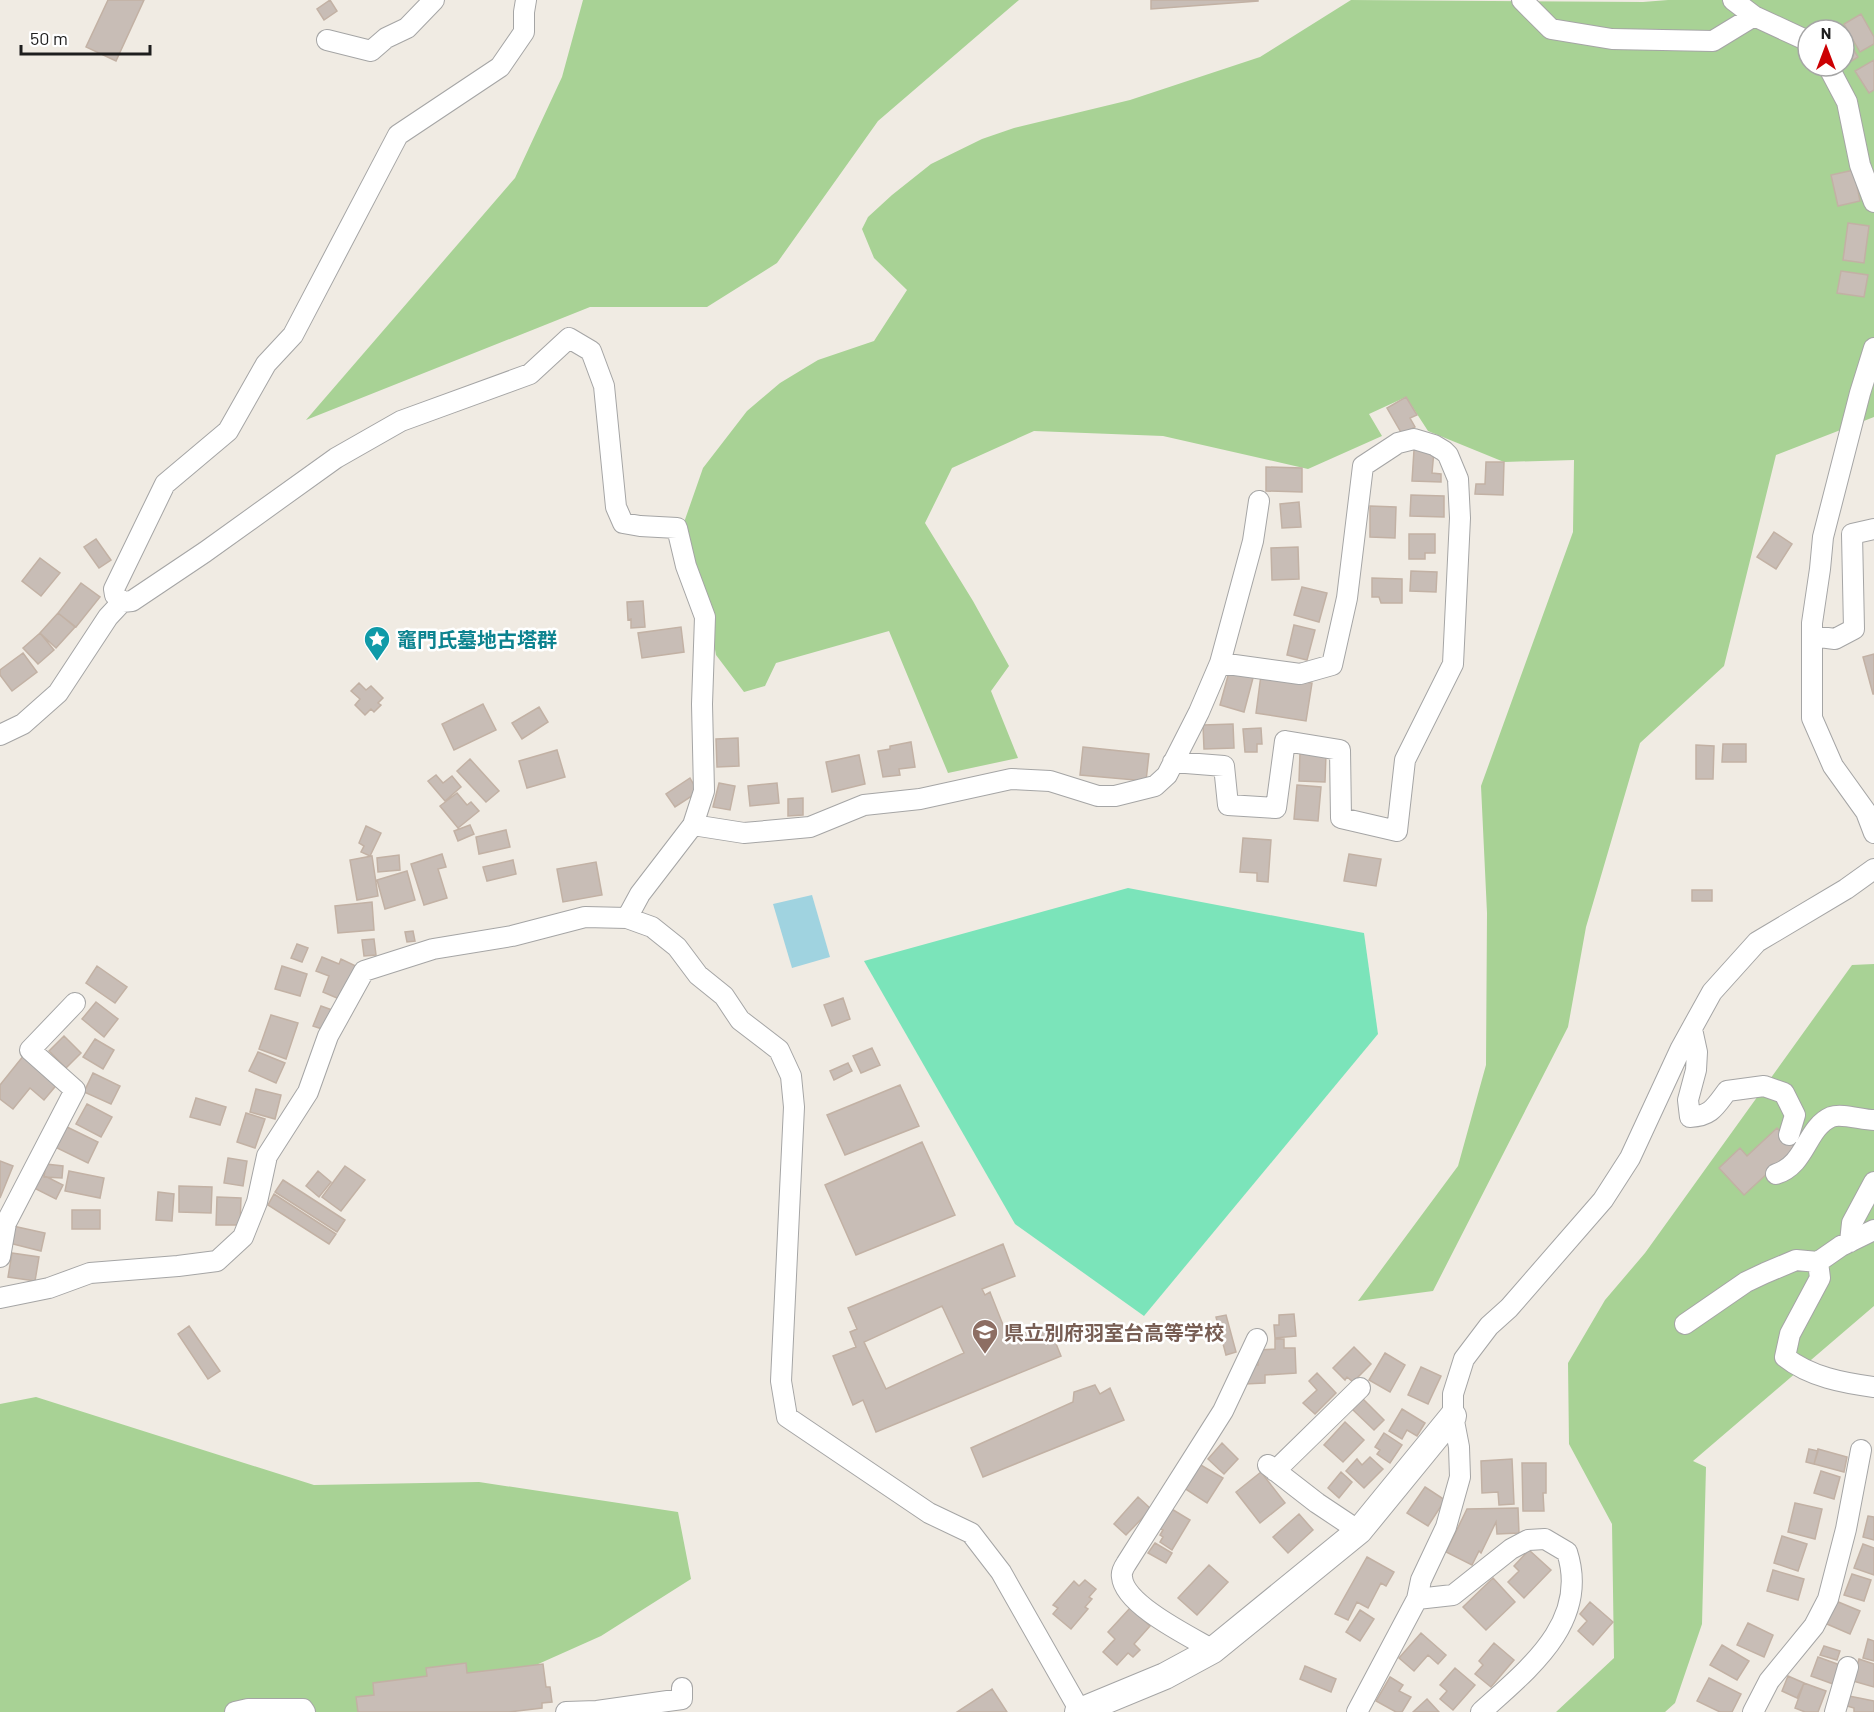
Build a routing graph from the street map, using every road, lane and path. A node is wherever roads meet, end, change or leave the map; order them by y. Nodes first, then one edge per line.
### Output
1 (434, 0) edge
2 (526, 0) edge
3 (1521, 0) edge
4 (1733, 0) edge
5 (1754, 16) junction
6 (1796, 35) edge
7 (327, 40) dead end
8 (1834, 78) edge
9 (1874, 202) edge
10 (1874, 348) edge
11 (1258, 501) dead end
12 (1874, 529) edge
13 (122, 602) junction
14 (1812, 636) junction
15 (1220, 663) junction
16 (0, 735) edge
17 (1173, 762) junction
18 (693, 825) junction
19 (1874, 833) edge
20 (1874, 869) edge
21 (627, 918) junction
22 (75, 1003) dead end
23 (1692, 1029) junction
24 (1874, 1120) edge
25 (1789, 1135) dead end
26 (1776, 1174) dead end
27 (1874, 1182) edge
28 (1874, 1230) edge
29 (1850, 1242) junction
30 (0, 1257) edge
31 (1818, 1262) junction
32 (0, 1298) edge
33 (1685, 1324) dead end
34 (1257, 1339) dead end
35 (1874, 1387) edge
36 (1360, 1388) dead end
37 (1453, 1416) junction
38 (1862, 1450) dead end
39 (1359, 1531) junction
40 (1417, 1599) junction
41 (1213, 1650) junction
42 (1848, 1667) dead end
43 (682, 1688) dead end
44 (1079, 1711) edge
45 (235, 1712) edge
46 (305, 1712) edge
47 (566, 1712) edge
48 (1357, 1712) edge
49 (1481, 1712) edge
50 (1753, 1712) edge
51 (1835, 1712) edge

1 - 7 street
2 - 13 street
3 - 5 street
4 - 5 street
5 - 6 street
8 - 9 street
10 - 14 street
11 - 15 street
12 - 14 street
13 - 16 street
13 - 18 street
14 - 19 street
15 - 17 street
15 - 17 street
17 - 18 street
18 - 21 street
20 - 23 street
21 - 32 street
21 - 44 street
22 - 30 street
23 - 25 street
23 - 37 street
24 - 26 street
27 - 29 street
28 - 29 street
29 - 31 street
31 - 33 street
31 - 35 street
34 - 41 street
36 - 39 street
37 - 39 street
37 - 40 street
38 - 50 street
39 - 41 street
40 - 48 street
40 - 49 street
41 - 44 street
42 - 51 street
43 - 47 street
45 - 46 street

